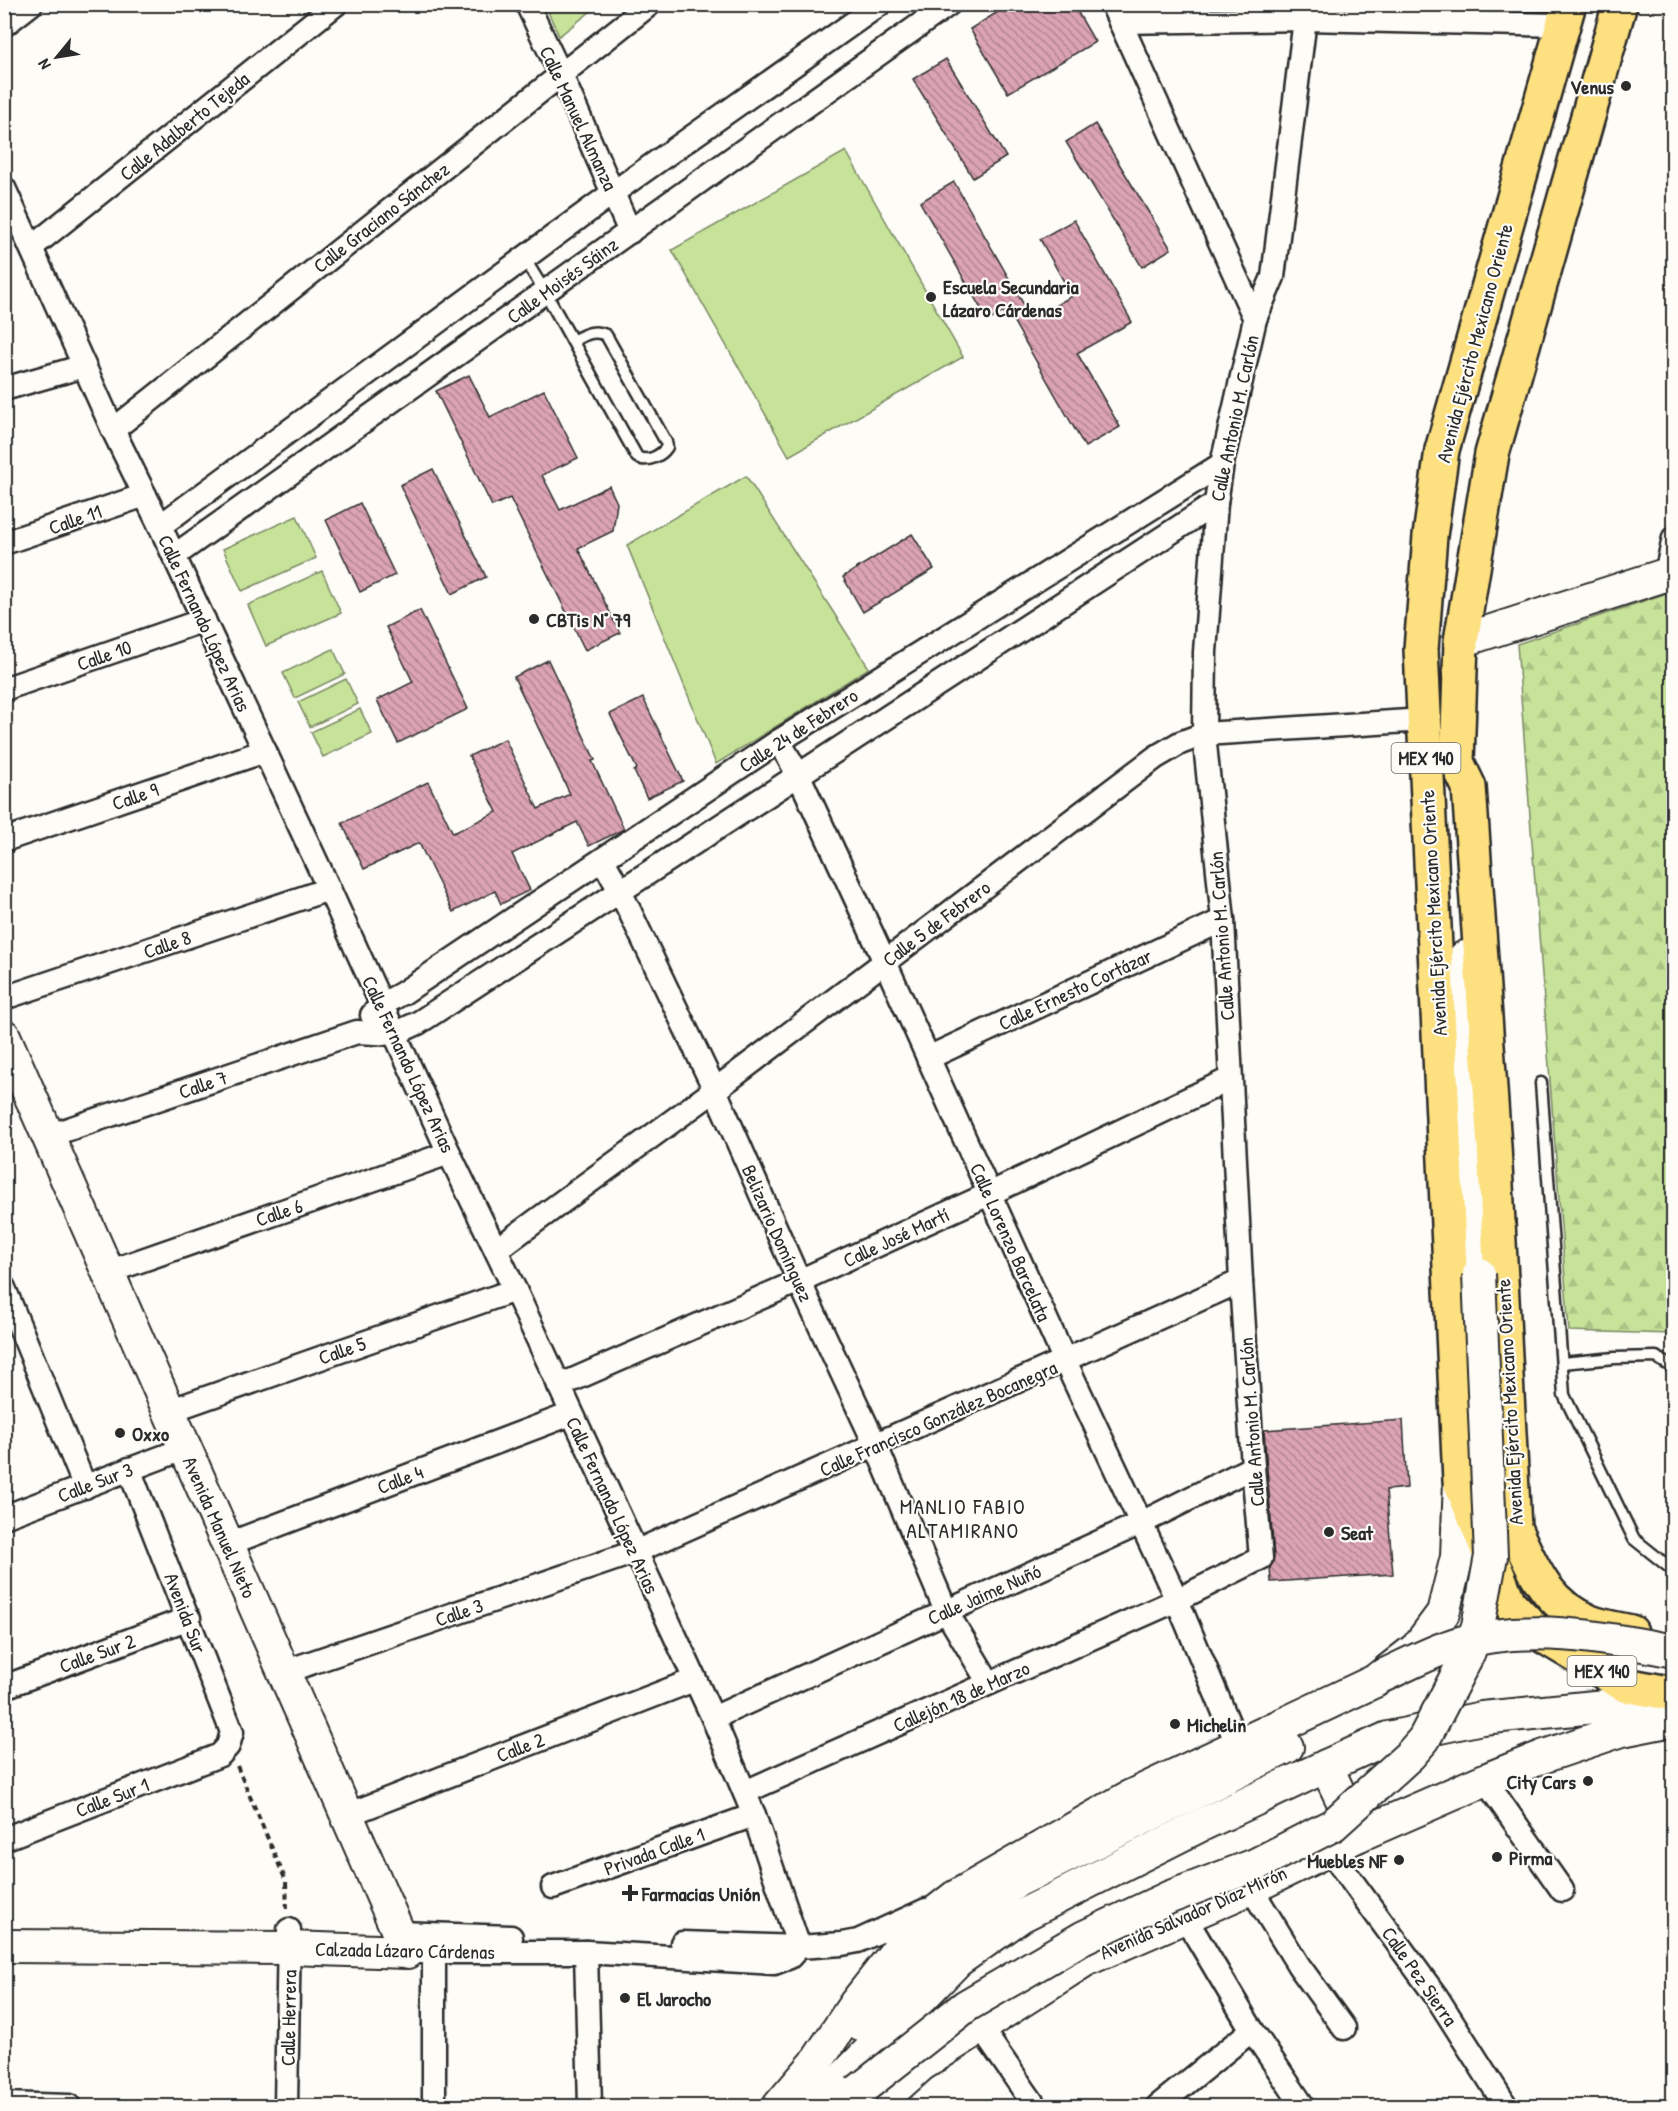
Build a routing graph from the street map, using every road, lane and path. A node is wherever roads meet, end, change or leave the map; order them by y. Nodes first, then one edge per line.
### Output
1 (31, 4) edge
2 (336, 4) edge
3 (527, 4) edge
4 (650, 4) edge
5 (880, 4) edge
6 (949, 4) edge
7 (1620, 4) edge
8 (1116, 13) edge
9 (1566, 15) edge
10 (1305, 19) junction
11 (4, 25) edge
12 (561, 75) junction
13 (614, 192) junction
14 (6, 193) edge
15 (630, 232) junction
16 (32, 247) junction
17 (524, 258) junction
18 (545, 292) junction
19 (1255, 319) junction
20 (572, 341) junction
21 (84, 366) junction
22 (4, 389) edge
23 (113, 430) junction
24 (1222, 464) junction
25 (145, 495) junction
26 (1216, 503) junction
27 (160, 526) junction
28 (1674, 538) edge
29 (4, 543) edge
30 (174, 556) junction
31 (1670, 573) edge
32 (204, 620) junction
33 (1461, 641) junction
34 (4, 689) edge
35 (1424, 720) junction
36 (1204, 734) junction
37 (779, 741) junction
38 (265, 751) junction
39 (1457, 762) junction
40 (799, 776) junction
41 (4, 840) edge
42 (603, 860) junction
43 (329, 889) junction
44 (620, 891) junction
45 (1223, 920) junction
46 (885, 962) junction
47 (4, 998) edge
48 (381, 1005) junction
49 (357, 1032) junction
50 (394, 1034) junction
51 (4, 1036) edge
52 (928, 1058) junction
53 (1230, 1079) junction
54 (1541, 1083) dead end
55 (715, 1089) junction
56 (48, 1136) junction
57 (449, 1153) junction
58 (989, 1194) junction
59 (496, 1250) junction
60 (108, 1272) junction
61 (1479, 1274) joint
62 (799, 1281) junction
63 (1241, 1281) junction
64 (4, 1288) edge
65 (515, 1290) junction
66 (14, 1336) edge
67 (1065, 1361) junction
68 (1562, 1363) junction
69 (1674, 1368) edge
70 (559, 1386) junction
71 (169, 1411) junction
72 (571, 1414) junction
73 (876, 1446) junction
74 (186, 1448) junction
75 (1253, 1467) junction
76 (129, 1469) junction
77 (1460, 1481) junction
78 (85, 1487) junction
79 (4, 1517) edge
80 (1141, 1523) junction
81 (228, 1544) junction
82 (635, 1552) junction
83 (1262, 1558) joint
84 (1674, 1571) edge
85 (1177, 1600) junction
86 (946, 1611) junction
87 (189, 1618) junction
88 (1674, 1642) edge
89 (1674, 1651) edge
90 (284, 1672) junction
91 (1380, 1677) junction
92 (694, 1680) junction
93 (989, 1683) junction
94 (4, 1687) edge
95 (713, 1718) junction
96 (1671, 1718) edge
97 (1238, 1746) junction
98 (224, 1751) junction
99 (1326, 1766) junction
100 (1485, 1780) junction
101 (745, 1792) junction
102 (347, 1815) junction
103 (754, 1815) junction
104 (1359, 1835) junction
105 (4, 1839) edge
106 (1329, 1850) junction
107 (553, 1887) dead end
108 (1251, 1888) junction
109 (1562, 1890) dead end
110 (955, 1897) junction
111 (1185, 1917) junction
112 (4, 1926) edge
113 (289, 1939) junction
114 (419, 1942) junction
115 (4, 1946) edge
116 (799, 1947) junction
117 (586, 1952) junction
118 (981, 2028) junction
119 (1344, 2028) dead end
120 (1252, 2030) junction
121 (815, 2064) junction
122 (858, 2102) edge
123 (4, 2104) edge
124 (69, 2106) edge
125 (286, 2106) edge
126 (434, 2106) edge
127 (590, 2106) edge
128 (779, 2106) edge
129 (816, 2106) edge
130 (1035, 2106) edge
131 (1158, 2106) edge
132 (1303, 2106) edge
133 (1506, 2106) edge

1 - 11 street
2 - 16 street, Calle Adalberto Tejeda
3 - 12 street, Calle Manuel Almanza
4 - 12 street, Calle Graciano Sánchez
5 - 13 street, Calle Moisés Sáinz
6 - 15 street, Calle Moisés Sáinz
7 - 33 main road, Avenida Ejército Mexicano Oriente / MEX 140
8 - 10 street
8 - 19 street, Calle Antonio M. Carlón
9 - 10 street
9 - 35 main road, Avenida Ejército Mexicano Oriente / MEX 140
10 - 19 street, Calle Antonio M. Carlón
12 - 13 street, Calle Manuel Almanza
12 - 23 street, Calle Graciano Sánchez
13 - 15 street, Calle Manuel Almanza
13 - 17 street, Calle Moisés Sáinz
14 - 16 street, Calle Fernando López Arias
15 - 18 street, Calle Moisés Sáinz
16 - 21 street, Calle Fernando López Arias
17 - 18 lane
17 - 27 street, Calle Moisés Sáinz
18 - 20 lane
18 - 30 street, Calle Moisés Sáinz
19 - 24 street, Calle Antonio M. Carlón
20 - 20 lane
21 - 22 street
21 - 23 street, Calle Fernando López Arias
23 - 25 street, Calle Fernando López Arias
24 - 26 street, Calle Antonio M. Carlón
24 - 37 street, Calle 24 de Febrero
25 - 27 street, Calle Fernando López Arias
25 - 29 street, Calle 11
26 - 36 street, Calle Antonio M. Carlón
26 - 40 street, Calle 24 de Febrero
27 - 30 street, Calle Fernando López Arias
28 - 31 street
30 - 32 street, Calle Fernando López Arias
31 - 33 main road
32 - 34 street, Calle 10
32 - 38 street, Calle Fernando López Arias
33 - 39 main road, Avenida Ejército Mexicano Oriente / MEX 140
35 - 36 street, Calle 5 de Febrero
35 - 77 main road, Avenida Ejército Mexicano Oriente / MEX 140
36 - 45 street, Calle Antonio M. Carlón
36 - 46 street, Calle 5 de Febrero
37 - 40 street, Calle Lorenzo Barcelata
37 - 42 street, Calle 24 de Febrero
38 - 41 street, Calle 9
38 - 43 street, Calle Fernando López Arias
39 - 61 main road, Avenida Ejército Mexicano Oriente / MEX 140
39 - 88 main road, Avenida Ejército Mexicano Oriente / MEX 140
40 - 44 street, Calle 24 de Febrero
40 - 46 street, Calle Lorenzo Barcelata
42 - 44 street, Belizario Domínguez
42 - 48 street, Calle 24 de Febrero
43 - 47 street, Calle 8
43 - 48 street, Calle Fernando López Arias
44 - 50 street, Calle 24 de Febrero
44 - 55 street, Belizario Domínguez
45 - 52 street, Calle Ernesto Cortázar
45 - 53 street, Calle Antonio M. Carlón
46 - 52 street, Calle Lorenzo Barcelata
46 - 55 street, Calle 5 de Febrero
48 - 49 street, Calle 7
48 - 50 street, Calle Fernando López Arias
49 - 50 street, Calle 7
49 - 56 street, Calle 7
50 - 57 street, Calle Fernando López Arias
51 - 56 main road, Avenida Manuel Nieto
52 - 58 street, Calle Lorenzo Barcelata
53 - 58 street, Calle José Martí
53 - 63 street, Calle Antonio M. Carlón
54 - 68 lane
55 - 59 street, Calle 5 de Febrero
55 - 62 street, Belizario Domínguez
56 - 60 main road, Avenida Manuel Nieto
57 - 59 street, Calle Fernando López Arias
57 - 60 street, Calle 6
58 - 62 street, Calle José Martí
58 - 67 street, Calle Lorenzo Barcelata
59 - 65 street, Calle Fernando López Arias
60 - 71 main road, Avenida Manuel Nieto
61 - 122 main road, Avenida Salvador Díaz Mirón, bridge
62 - 70 street, Calle José Martí
62 - 73 street, Belizario Domínguez
63 - 67 street, Calle Francisco González Bocanegra
63 - 75 street, Calle Antonio M. Carlón
64 - 66 street
65 - 70 street, Calle Fernando López Arias
65 - 71 street, Calle 5
66 - 78 street
67 - 73 street, Calle Francisco González Bocanegra
67 - 80 street, Calle Lorenzo Barcelata
68 - 69 lane
68 - 84 lane
70 - 72 street, Calle Fernando López Arias
71 - 74 main road, Avenida Manuel Nieto
72 - 81 street, Calle 4
72 - 82 street, Calle Fernando López Arias
73 - 82 street, Calle Francisco González Bocanegra
73 - 86 street, Belizario Domínguez
74 - 76 street, Calle Sur 3
74 - 81 main road, Avenida Manuel Nieto
75 - 80 street, Calle Jaime Nuñó
75 - 83 street, Calle Antonio M. Carlón
76 - 78 street, Calle Sur 3
76 - 87 street, Avenida Sur
77 - 91 main road
77 - 96 main road, Avenida Ejército Mexicano Oriente / MEX 140
78 - 79 street, Calle Sur 3
80 - 85 street, Calle Lorenzo Barcelata
80 - 86 street, Calle Jaime Nuñó
81 - 90 main road, Avenida Manuel Nieto
82 - 90 street, Calle 3
82 - 92 street, Calle Fernando López Arias
83 - 85 street, Callejón 18 de Marzo
85 - 93 street, Callejón 18 de Marzo
85 - 97 street, Calle Lorenzo Barcelata
86 - 93 street, Belizario Domínguez
86 - 95 street, Calle Jaime Nuñó
87 - 94 street, Calle Sur 2
87 - 98 street, Avenida Sur
89 - 91 main road, bridge
90 - 102 main road, Avenida Manuel Nieto
91 - 97 main road
91 - 121 main road
92 - 95 street, Calle Fernando López Arias
92 - 102 street, Calle 2
93 - 101 street, Callejón 18 de Marzo
95 - 101 street, Calle Fernando López Arias
96 - 99 main road
96 - 100 main road, Avenida Salvador Díaz Mirón
97 - 110 main road
98 - 105 street, Calle Sur 1
98 - 113 path
99 - 104 main road
99 - 129 main road
100 - 104 main road, Avenida Salvador Díaz Mirón
100 - 109 street
101 - 103 street, Calle Fernando López Arias
102 - 114 main road, Avenida Manuel Nieto
103 - 107 street, Privada Calle 1
103 - 116 street, Calle Fernando López Arias
104 - 106 main road, Avenida Salvador Díaz Mirón
106 - 108 main road, Avenida Salvador Díaz Mirón
106 - 133 street, Calle Pez Sierra
108 - 111 main road, Avenida Salvador Díaz Mirón
108 - 119 street
110 - 116 street, Calzada Lázaro Cárdenas
110 - 121 main road
111 - 118 main road, Avenida Salvador Díaz Mirón
111 - 120 street
112 - 113 main road, Calzada Lázaro Cárdenas
113 - 114 main road, Calzada Lázaro Cárdenas
113 - 115 main road, Calzada Lázaro Cárdenas
113 - 125 street, Calle Herrera
114 - 116 street, Calzada Lázaro Cárdenas
114 - 117 street, Calzada Lázaro Cárdenas
114 - 126 street
116 - 117 street, Calzada Lázaro Cárdenas
117 - 127 street
118 - 122 main road, Avenida Salvador Díaz Mirón
118 - 130 street
120 - 131 street
120 - 132 street
121 - 128 main road
123 - 124 street

